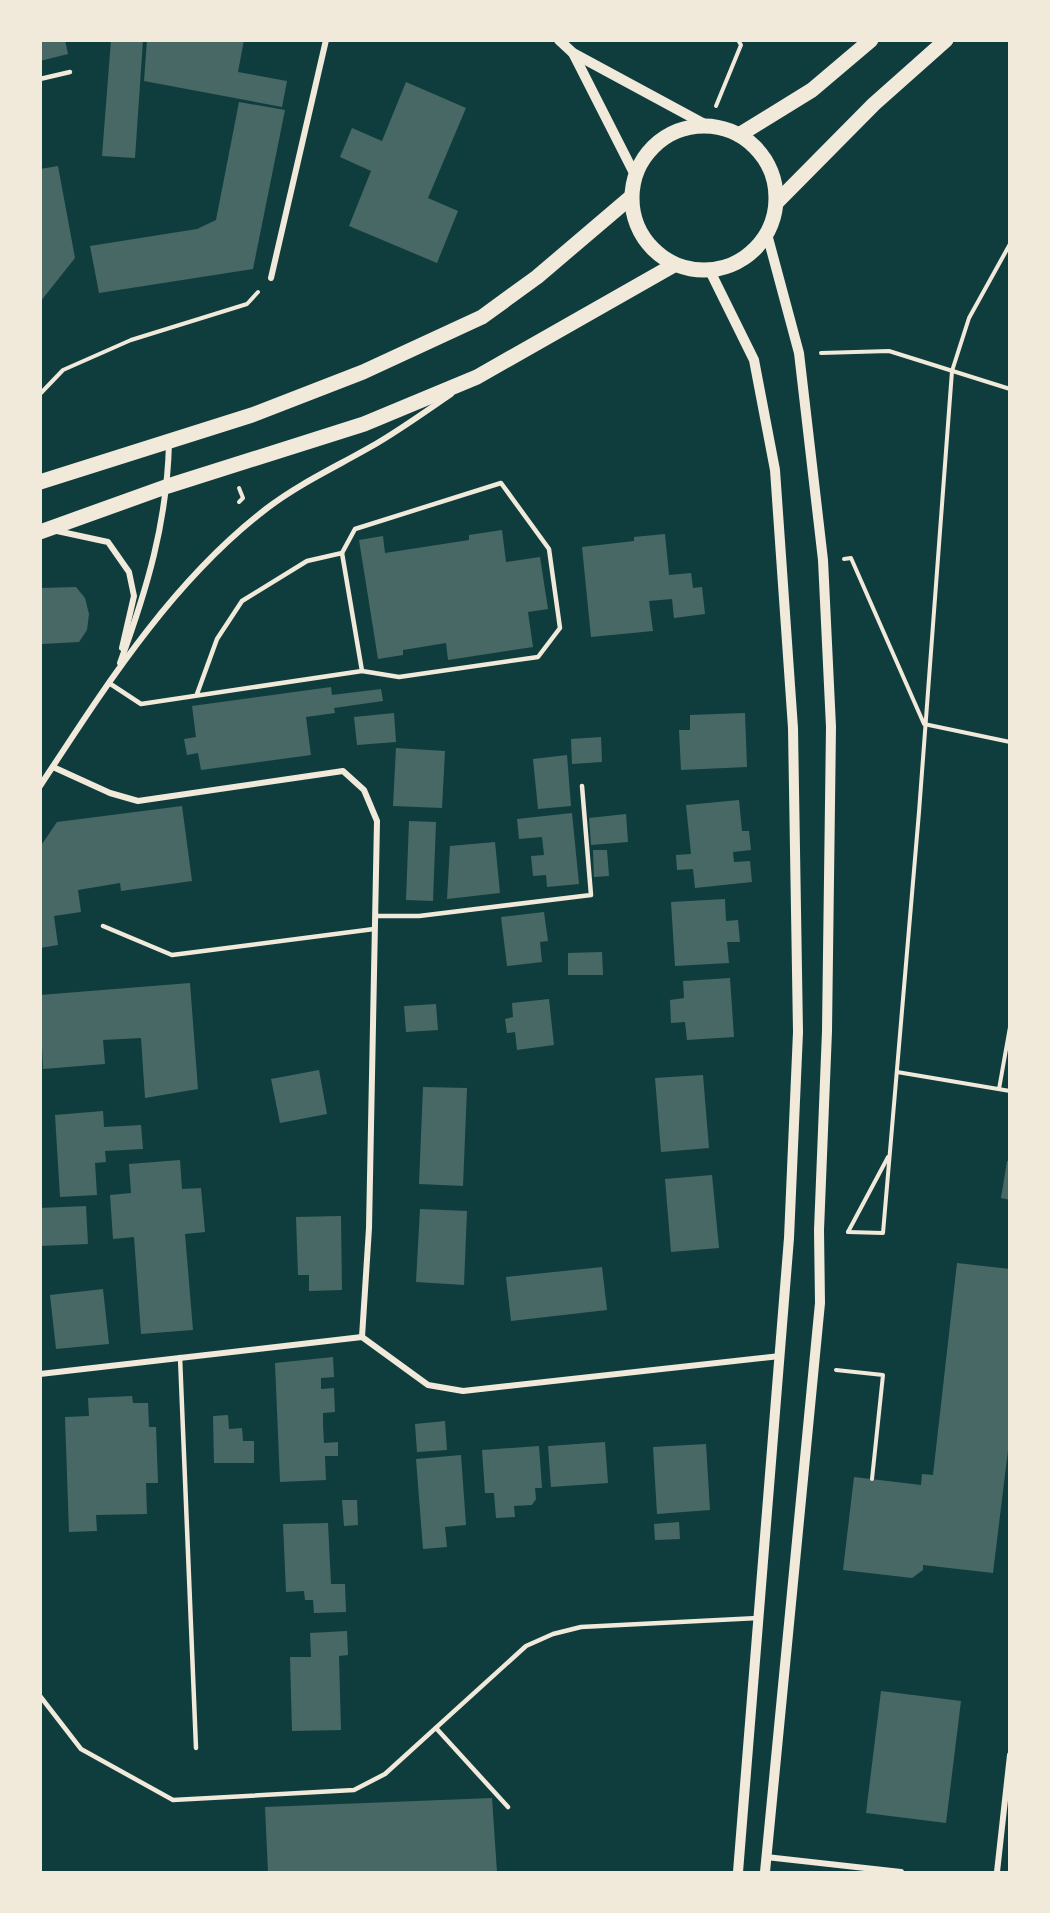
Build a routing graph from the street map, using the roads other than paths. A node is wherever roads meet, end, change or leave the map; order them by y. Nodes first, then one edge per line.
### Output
1 (326, 40) edge
2 (559, 40) edge
3 (871, 40) edge
4 (946, 40) edge
5 (573, 53) junction
6 (70, 72) dead end
7 (40, 79) edge
8 (708, 126) junction
9 (739, 135) junction
10 (635, 175) junction
11 (631, 197) junction
12 (777, 202) junction
13 (767, 234) junction
14 (674, 265) junction
15 (710, 271) junction
16 (271, 278) road end
17 (477, 377) junction
18 (170, 439) junction
19 (40, 482) edge
20 (168, 486) junction
21 (45, 531) edge
22 (342, 553) junction
23 (118, 669) junction
24 (362, 671) junction
25 (109, 683) junction
26 (197, 694) junction
27 (53, 767) junction
28 (40, 786) edge
29 (582, 786) dead end
30 (375, 916) junction
31 (103, 926) dead end
32 (374, 929) junction
33 (362, 1337) junction
34 (780, 1356) junction
35 (180, 1357) junction
36 (40, 1374) edge
37 (758, 1618) junction
38 (40, 1696) edge
39 (436, 1728) junction
40 (196, 1748) dead end
41 (1010, 1755) edge
42 (508, 1807) dead end
43 (766, 1857) junction
44 (738, 1872) edge
45 (765, 1872) edge
46 (901, 1872) edge
47 (997, 1872) edge

1 - 16 street
2 - 5 street
3 - 9 main road
4 - 12 main road
5 - 8 street
5 - 10 street
6 - 7 lane
8 - 9 main road
8 - 10 main road
9 - 12 main road
10 - 11 main road
11 - 14 main road
11 - 18 main road
12 - 13 main road
13 - 15 main road
13 - 43 street
14 - 15 main road
14 - 17 main road
15 - 34 street
17 - 20 main road
17 - 23 street
18 - 19 main road
18 - 20 street
20 - 21 main road
20 - 23 street
21 - 23 street
22 - 24 lane
22 - 24 lane
22 - 26 lane
23 - 25 street
24 - 26 lane
25 - 26 lane
25 - 27 street
27 - 28 street
27 - 30 street
29 - 30 lane
30 - 32 street
31 - 32 lane
32 - 33 street
33 - 34 street
33 - 35 street
34 - 37 street
35 - 36 street
35 - 40 lane
37 - 39 lane
37 - 44 street
38 - 39 lane
39 - 42 lane
41 - 47 street
43 - 45 street
43 - 46 street

